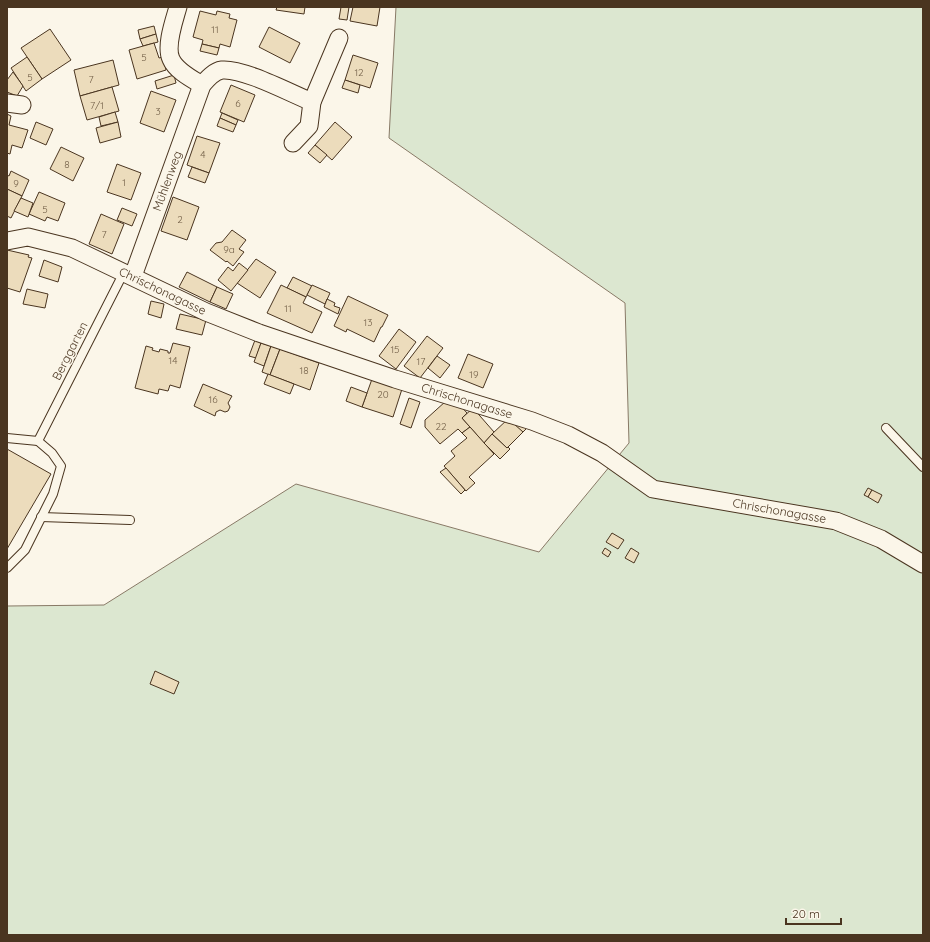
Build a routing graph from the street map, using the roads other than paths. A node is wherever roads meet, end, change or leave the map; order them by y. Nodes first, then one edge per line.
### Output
1 (178, 7) edge
2 (339, 38) dead end
3 (202, 85) junction
4 (312, 102) junction
5 (293, 142) dead end
6 (7, 241) edge
7 (128, 274) junction
8 (886, 428) dead end
9 (7, 438) edge
10 (38, 441) junction
11 (923, 467) edge
12 (41, 517) junction
13 (130, 520) dead end
14 (923, 564) edge
15 (7, 568) edge

1 - 3 street
2 - 4 street
3 - 4 street, Mühlenweg
3 - 7 street, Mühlenweg
4 - 5 street
6 - 7 street, Chrischonagasse
7 - 10 lane, Berggarten
7 - 14 street, Chrischonagasse
8 - 11 lane
9 - 10 lane
10 - 12 lane
12 - 13 lane
12 - 15 lane

